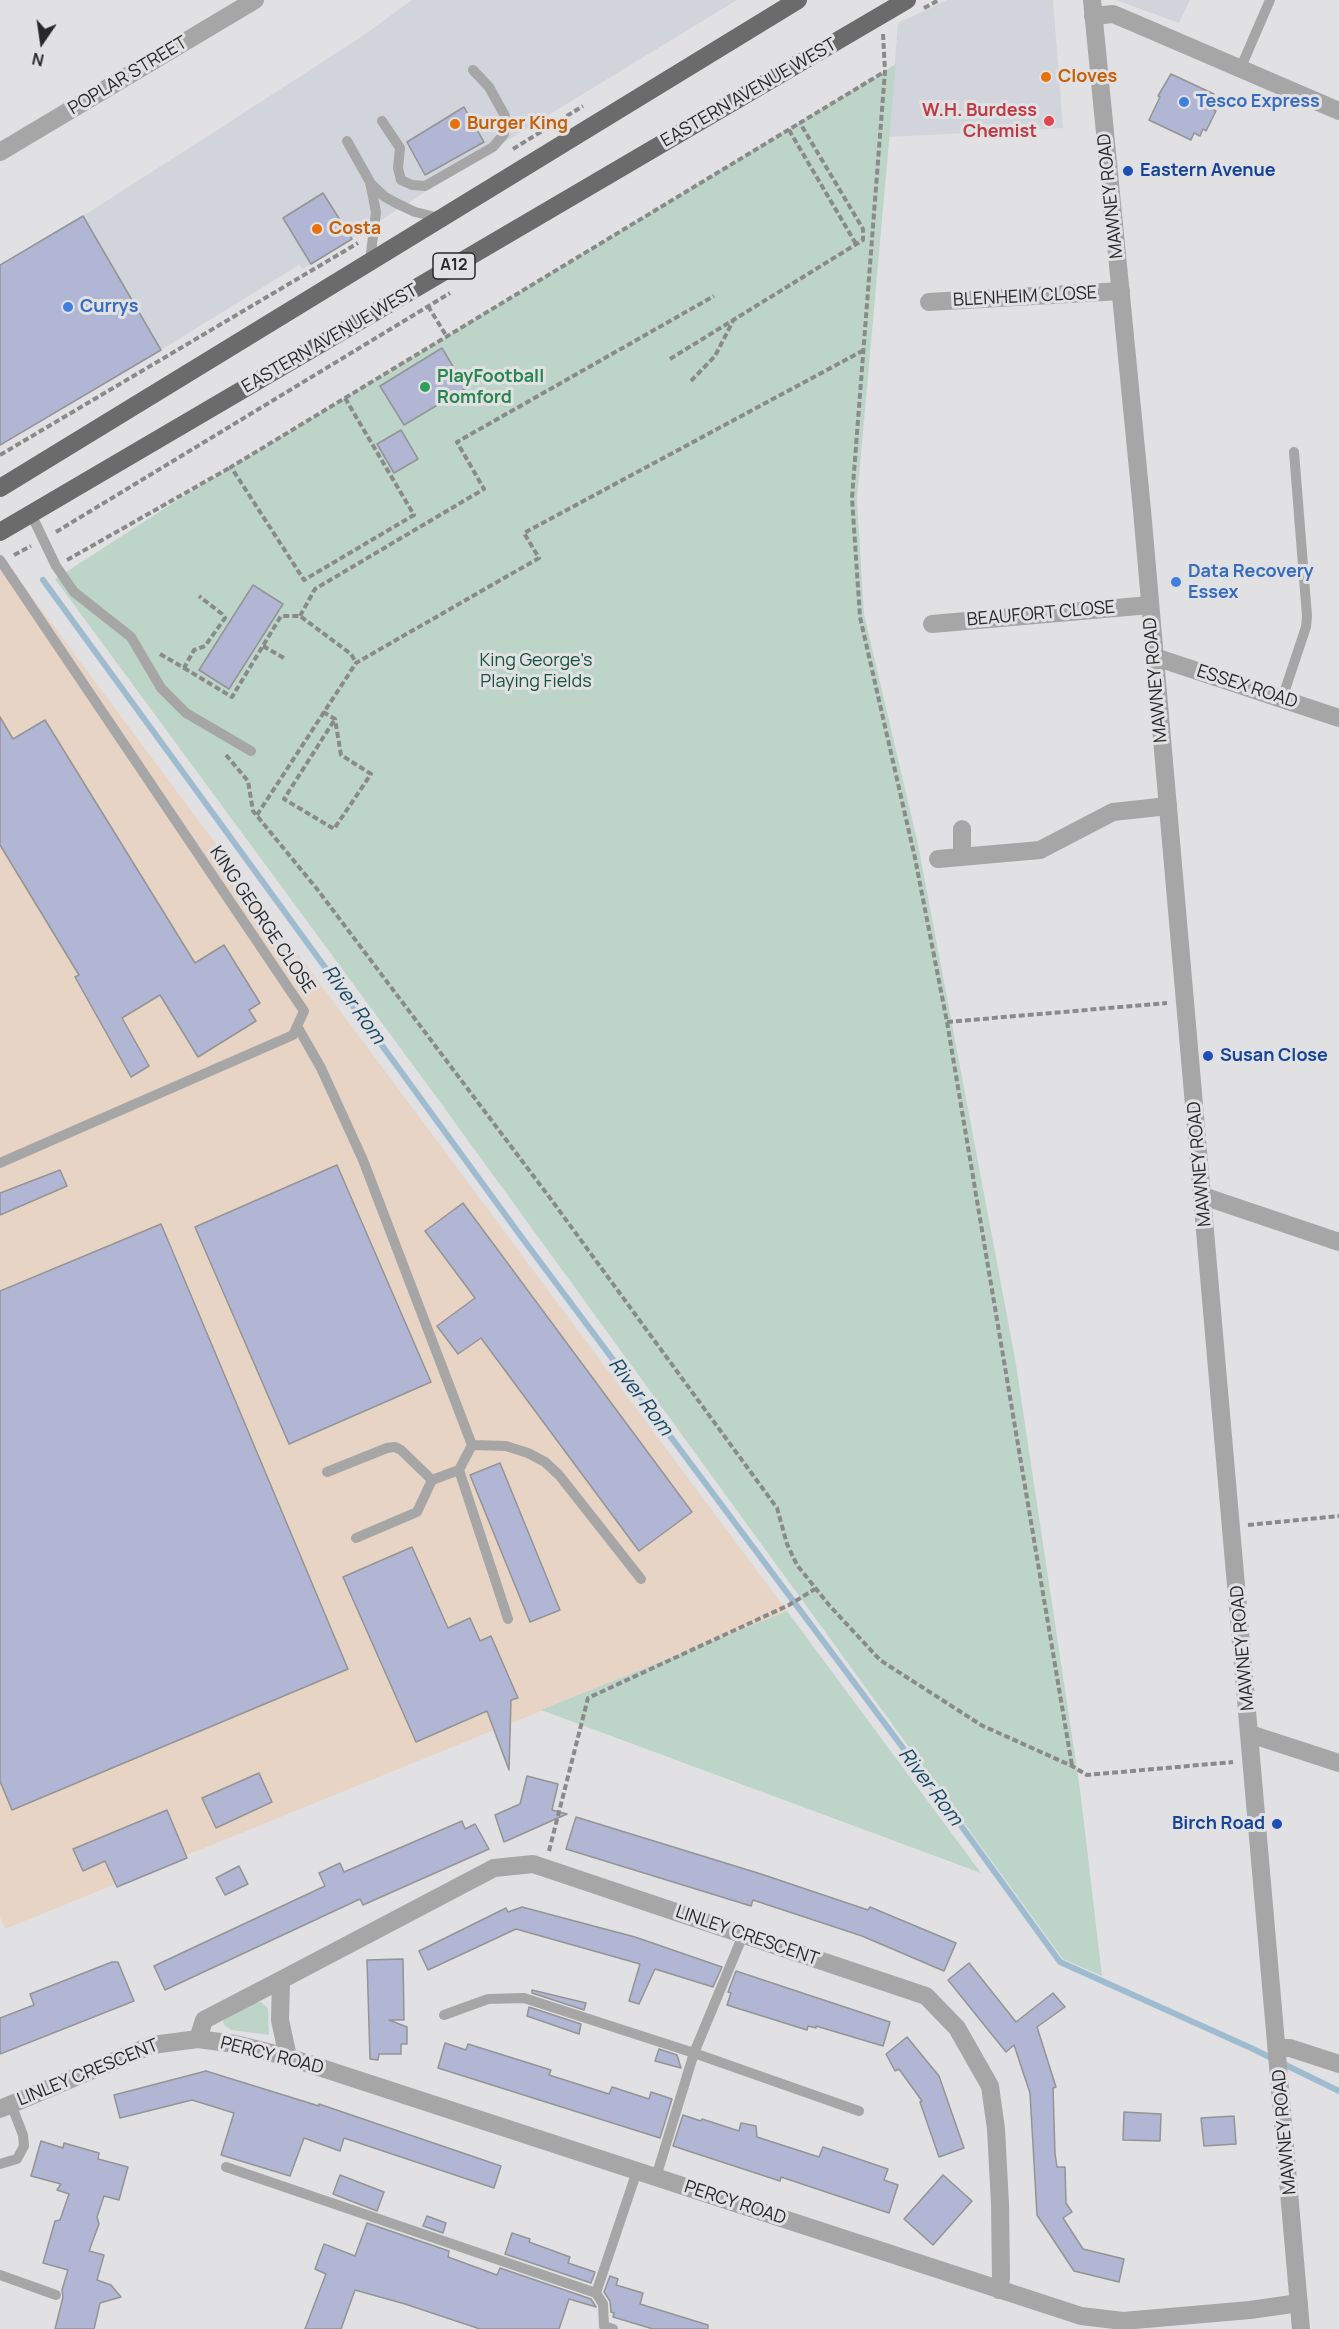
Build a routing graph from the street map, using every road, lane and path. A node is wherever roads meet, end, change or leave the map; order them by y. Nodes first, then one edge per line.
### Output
1 (255, 0) edge
2 (798, 0) edge
3 (907, 0) edge
4 (1270, 0) edge
5 (1092, 8) edge
6 (882, 16) junction
7 (1241, 67) junction
8 (473, 70) dead end
9 (885, 72) junction
10 (1339, 111) edge
11 (381, 122) dead end
12 (800, 123) junction
13 (789, 130) junction
14 (347, 141) dead end
15 (0, 152) edge
16 (370, 182) junction
17 (441, 218) junction
18 (856, 244) junction
19 (370, 261) junction
20 (417, 288) junction
21 (1121, 291) junction
22 (714, 296) dead end
23 (929, 302) dead end
24 (734, 320) junction
25 (447, 337) junction
26 (864, 350) junction
27 (670, 359) dead end
28 (691, 381) dead end
29 (345, 398) junction
30 (1294, 452) dead end
31 (231, 467) junction
32 (0, 488) edge
33 (31, 514) junction
34 (0, 532) edge
35 (43, 540) junction
36 (1, 561) edge
37 (56, 566) junction
38 (199, 596) dead end
39 (1150, 605) junction
40 (300, 616) junction
41 (932, 624) dead end
42 (263, 646) junction
43 (158, 652) dead end
44 (1155, 657) junction
45 (284, 658) dead end
46 (356, 663) junction
47 (184, 668) junction
48 (1282, 699) junction
49 (323, 712) junction
50 (1339, 718) edge
51 (335, 719) junction
52 (251, 751) dead end
53 (248, 781) dead end
54 (1168, 806) junction
55 (256, 815) junction
56 (962, 829) dead end
57 (962, 856) junction
58 (938, 859) dead end
59 (1186, 1002) junction
60 (947, 1022) junction
61 (297, 1026) junction
62 (0, 1163) edge
63 (1203, 1196) junction
64 (1339, 1242) edge
65 (472, 1445) junction
66 (459, 1470) junction
67 (327, 1473) dead end
68 (432, 1480) junction
69 (1339, 1516) edge
70 (1232, 1526) junction
71 (356, 1538) dead end
72 (641, 1579) dead end
73 (815, 1589) junction
74 (508, 1619) dead end
75 (1250, 1734) junction
76 (1238, 1761) dead end
77 (1339, 1763) edge
78 (1072, 1766) junction
79 (544, 1868) junction
80 (743, 1935) junction
81 (281, 1980) junction
82 (444, 2015) dead end
83 (198, 2039) junction
84 (177, 2040) joint
85 (694, 2053) junction
86 (1277, 2053) junction
87 (288, 2056) junction
88 (1339, 2064) edge
89 (5, 2107) edge
90 (859, 2111) dead end
91 (0, 2164) edge
92 (226, 2167) dead end
93 (637, 2171) junction
94 (656, 2177) junction
95 (0, 2275) edge
96 (999, 2290) junction
97 (596, 2294) junction
98 (56, 2295) dead end
99 (1299, 2303) junction
100 (614, 2329) edge
101 (1301, 2329) edge

1 - 15 street, POPLAR STREET
2 - 17 highway, A12
3 - 6 highway, EASTERN AVENUE WEST / A12
4 - 7 lane
5 - 7 street
5 - 21 street, MAWNEY ROAD
6 - 9 path
6 - 20 highway, EASTERN AVENUE WEST / A12
7 - 10 street
8 - 11 lane
9 - 12 path
9 - 26 path
12 - 13 path
12 - 18 path
13 - 18 path
13 - 25 path
14 - 16 lane
16 - 17 lane
16 - 19 lane
17 - 19 highway, A12
18 - 24 path
19 - 32 highway, A12
20 - 25 path
20 - 33 highway, EASTERN AVENUE WEST / A12
21 - 23 street, BLENHEIM CLOSE
21 - 39 street, MAWNEY ROAD
22 - 40 path
24 - 27 path
24 - 28 path
25 - 29 path
26 - 46 path
26 - 60 path
29 - 31 path
29 - 31 path
30 - 48 lane
31 - 37 path
33 - 34 highway, EASTERN AVENUE WEST / A12
33 - 35 lane
35 - 36 path
35 - 37 lane
36 - 61 lane, KING GEORGE CLOSE
37 - 52 lane
38 - 47 path
39 - 41 street, BEAUFORT CLOSE
39 - 44 street, MAWNEY ROAD
40 - 42 path
40 - 46 path
42 - 45 path
42 - 47 path
43 - 47 path
44 - 48 street, ESSEX ROAD
44 - 54 street, MAWNEY ROAD
46 - 49 path
48 - 50 street, ESSEX ROAD
49 - 51 path
49 - 55 path
51 - 51 path
53 - 55 path
54 - 57 street
54 - 59 street, MAWNEY ROAD
55 - 73 path
56 - 57 street
57 - 58 street
59 - 60 path
59 - 63 street, MAWNEY ROAD
60 - 78 path
61 - 62 lane
61 - 65 lane
63 - 64 street
63 - 70 street, MAWNEY ROAD
65 - 66 lane
65 - 72 lane
66 - 68 lane
66 - 74 lane
67 - 68 lane
68 - 71 lane
69 - 70 path
70 - 75 street, MAWNEY ROAD
73 - 78 path
73 - 79 path
75 - 77 street
75 - 86 street, MAWNEY ROAD
76 - 78 path
79 - 80 street, LINLEY CRESCENT
79 - 81 street, LINLEY CRESCENT
80 - 85 lane
80 - 96 street, LINLEY CRESCENT
81 - 83 street, LINLEY CRESCENT
81 - 87 street
82 - 85 lane
83 - 84 street, PERCY ROAD
83 - 87 street, PERCY ROAD
84 - 89 street, LINLEY CRESCENT
85 - 90 lane
85 - 94 lane
86 - 88 street
86 - 99 street, MAWNEY ROAD
87 - 93 street, PERCY ROAD
89 - 91 lane
92 - 97 lane
93 - 94 street, PERCY ROAD
93 - 97 lane
94 - 96 street, PERCY ROAD
95 - 98 lane
96 - 99 street, PERCY ROAD
97 - 100 lane
99 - 101 street, MAWNEY ROAD

